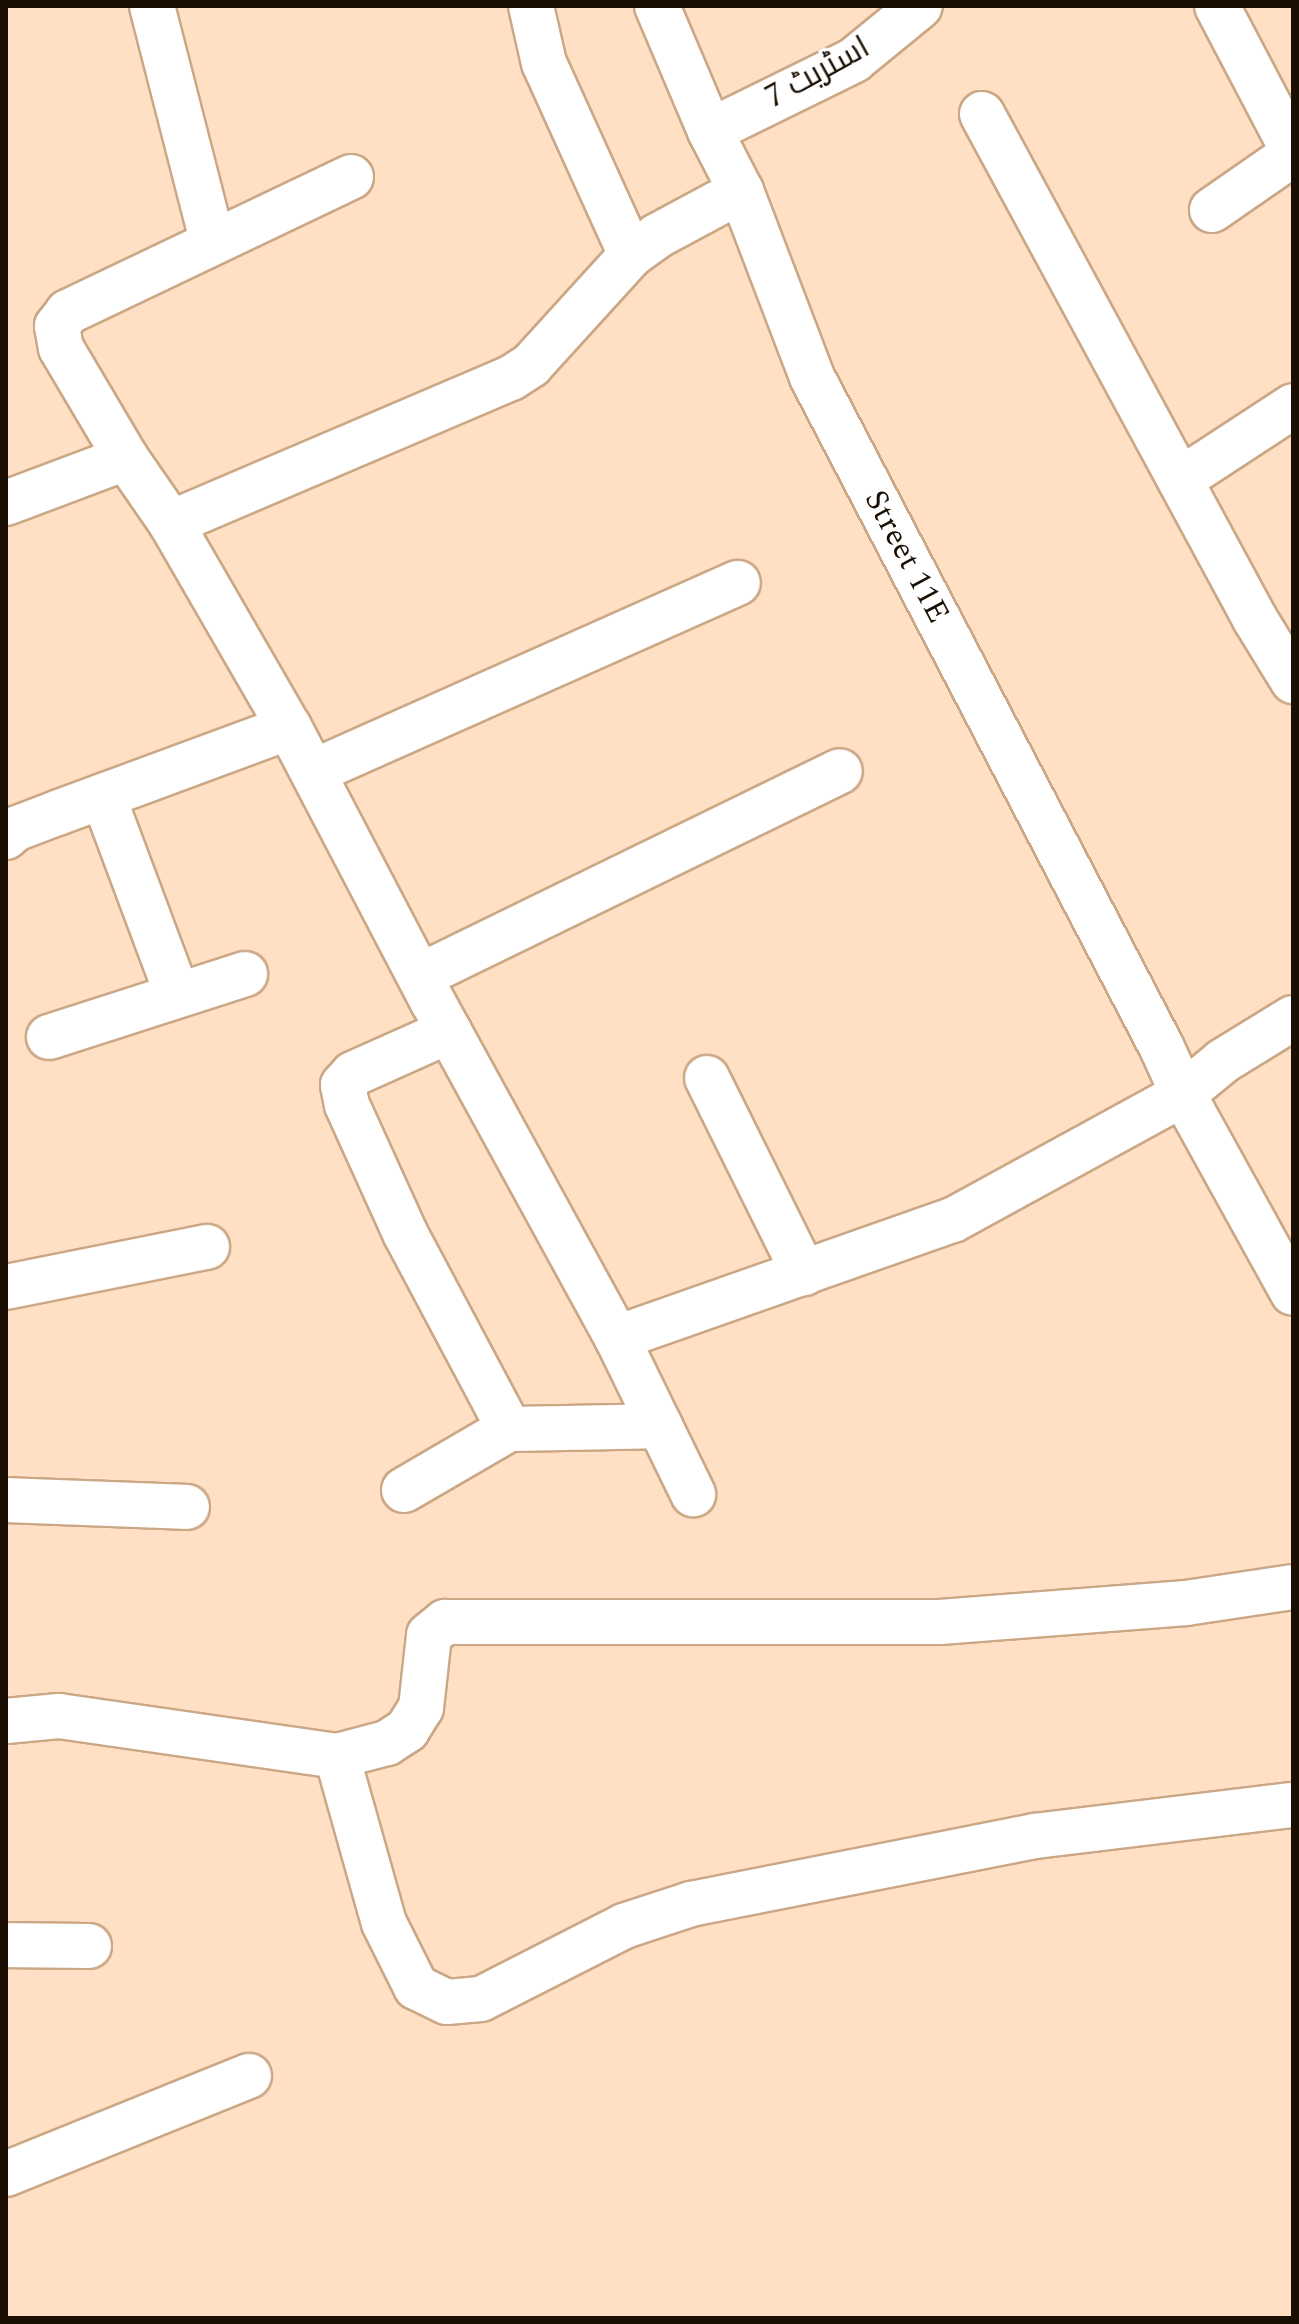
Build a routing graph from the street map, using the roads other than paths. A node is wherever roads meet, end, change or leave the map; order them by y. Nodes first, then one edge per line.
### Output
1 (152, 6) edge
2 (531, 6) edge
3 (657, 6) edge
4 (920, 6) edge
5 (1217, 6) edge
6 (982, 114) dead end
7 (710, 131) junction
8 (1293, 152) edge
9 (351, 177) dead end
10 (741, 191) junction
11 (1212, 210) dead end
12 (212, 240) junction
13 (631, 255) junction
14 (1293, 406) edge
15 (126, 458) junction
16 (1180, 480) junction
17 (6, 503) edge
18 (171, 523) junction
19 (738, 583) dead end
20 (1293, 681) edge
21 (289, 727) junction
22 (840, 771) dead end
23 (313, 772) junction
24 (103, 796) junction
25 (6, 837) edge
26 (245, 974) dead end
27 (420, 976) junction
28 (177, 994) junction
29 (1293, 1018) edge
30 (449, 1031) junction
31 (49, 1037) dead end
32 (707, 1078) dead end
33 (1183, 1094) junction
34 (207, 1247) dead end
35 (804, 1273) junction
36 (6, 1287) edge
37 (1293, 1293) edge
38 (617, 1338) junction
39 (660, 1426) junction
40 (509, 1429) junction
41 (404, 1490) dead end
42 (693, 1494) dead end
43 (6, 1500) edge
44 (187, 1507) dead end
45 (1293, 1587) edge
46 (6, 1721) edge
47 (337, 1756) junction
48 (1293, 1805) edge
49 (6, 1945) edge
50 (89, 1946) dead end
51 (249, 2076) dead end
52 (6, 2174) edge

1 - 12 street
2 - 13 street
3 - 7 street, Street 11E
4 - 7 street, اسٹریٹ 7
5 - 8 street
6 - 16 street
7 - 10 street, Street 11E
8 - 11 street
9 - 12 street
10 - 13 street
10 - 33 street, Street 11E
12 - 15 street
13 - 18 street
14 - 16 street
15 - 17 street
15 - 18 street
16 - 20 street
18 - 21 street
19 - 23 street
21 - 23 street
21 - 24 street
22 - 27 street
23 - 27 street
24 - 25 street
24 - 28 street
26 - 28 street
27 - 30 street
28 - 31 street
29 - 33 street
30 - 38 street
30 - 40 street
32 - 35 street
33 - 35 street
33 - 37 street, Street 11E
34 - 36 street
35 - 38 street
38 - 39 street
39 - 40 street
39 - 42 street
40 - 41 street
43 - 44 street
45 - 47 street
46 - 47 street
47 - 48 street
49 - 50 street
51 - 52 street

